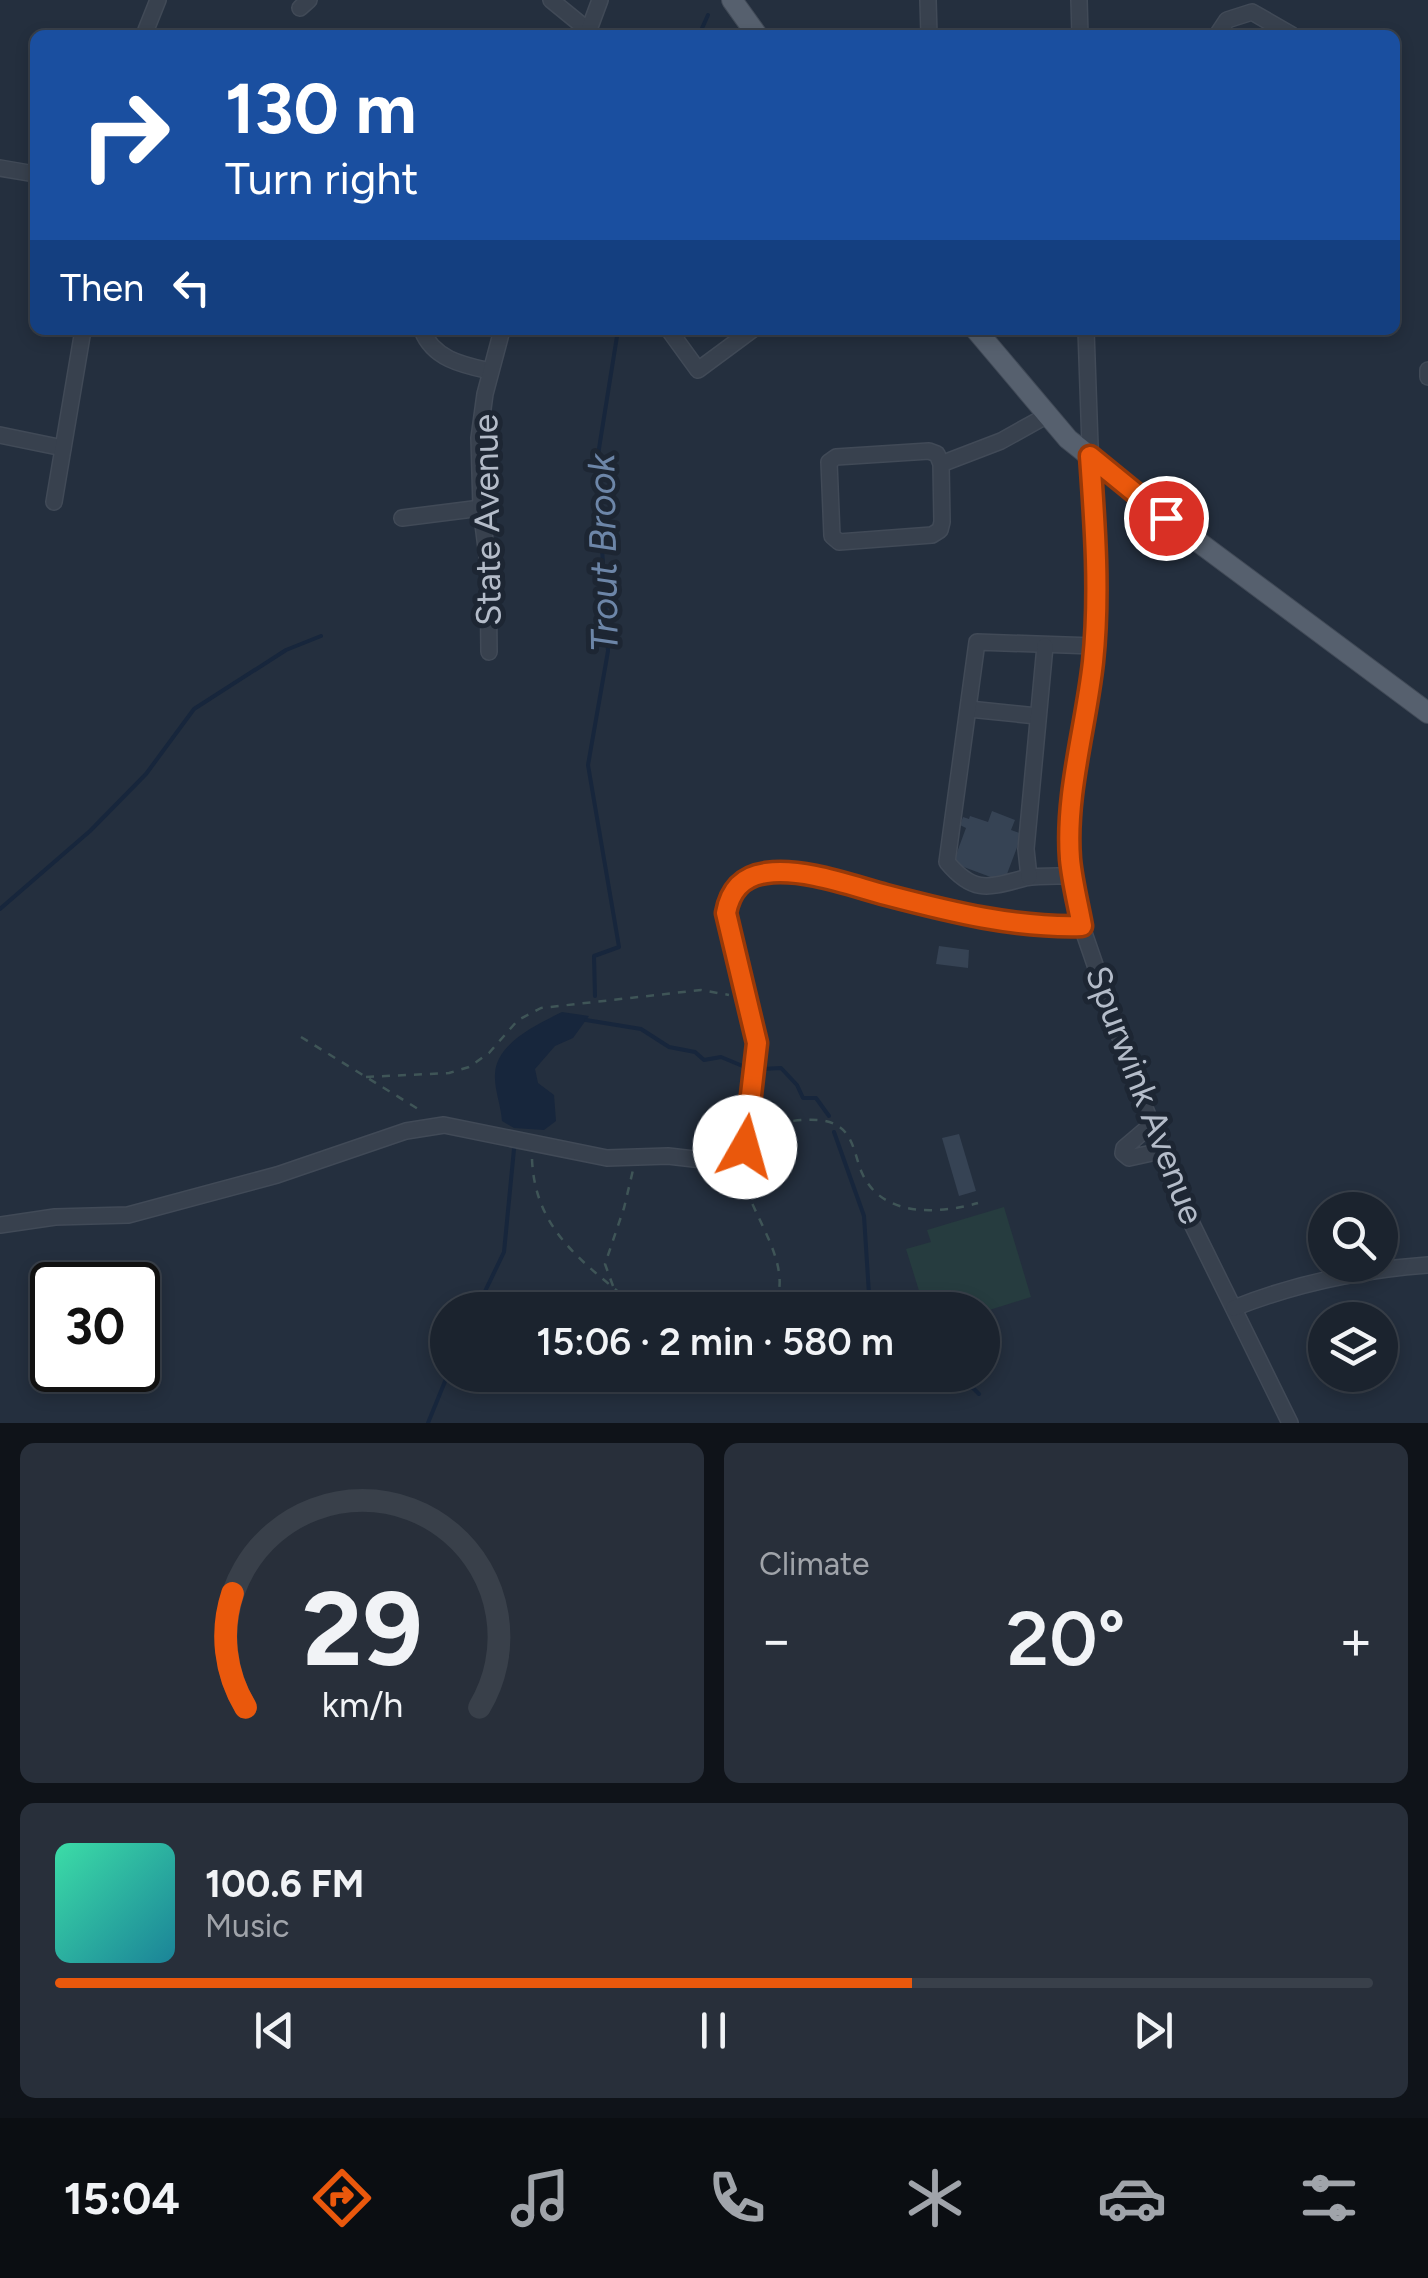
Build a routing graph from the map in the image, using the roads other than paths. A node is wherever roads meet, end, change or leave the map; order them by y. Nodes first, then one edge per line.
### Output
1 (158, 0) edge
2 (550, 0) edge
3 (600, 0) edge
4 (732, 0) edge
5 (928, 0) edge
6 (1079, 0) edge
7 (146, 30) edge
8 (585, 30) edge
9 (589, 30) edge
10 (753, 30) edge
11 (929, 30) edge
12 (1080, 30) edge
13 (1220, 30) edge
14 (1283, 30) edge
15 (0, 168) edge
16 (30, 173) edge
17 (82, 335) edge
18 (425, 335) edge
19 (501, 335) edge
20 (673, 335) edge
21 (724, 335) edge
22 (745, 335) edge
23 (980, 335) edge
24 (1086, 335) edge
25 (732, 345) junction
26 (490, 372) junction
27 (1046, 416) junction
28 (0, 435) edge
29 (64, 448) junction
30 (1090, 456) junction
31 (941, 464) junction
32 (54, 502) dead end
33 (481, 508) junction
34 (402, 518) dead end
35 (1045, 646) junction
36 (1094, 646) junction
37 (489, 652) dead end
38 (970, 709) junction
39 (1428, 713) edge
40 (1037, 716) junction
41 (1073, 876) junction
42 (1029, 877) junction
43 (1082, 926) junction
44 (1151, 1125) junction
45 (1161, 1151) junction
46 (0, 1225) edge
47 (1428, 1265) edge
48 (1234, 1308) junction
49 (1290, 1423) edge

1 - 7 street
2 - 8 street
3 - 9 street
4 - 10 main road
5 - 11 street
6 - 12 street
13 - 14 street
15 - 16 street
17 - 29 street
18 - 26 street
19 - 26 street, State Avenue
20 - 25 street
21 - 25 street
22 - 25 street
23 - 27 main road
24 - 30 street, Spurwink Avenue
26 - 33 street, State Avenue
27 - 30 main road
27 - 31 street
28 - 29 street
29 - 32 street
30 - 36 street, Spurwink Avenue
30 - 39 main road
31 - 31 street
33 - 34 street
33 - 37 street, State Avenue
35 - 36 street
35 - 38 street
35 - 40 street
36 - 41 street, Spurwink Avenue
38 - 40 street
38 - 42 street
40 - 42 street
41 - 42 street
41 - 43 street, Spurwink Avenue
43 - 44 street, Spurwink Avenue
43 - 46 street
44 - 45 street, Spurwink Avenue
44 - 45 street
45 - 48 street, Spurwink Avenue
47 - 48 street
48 - 49 street, Spurwink Avenue

